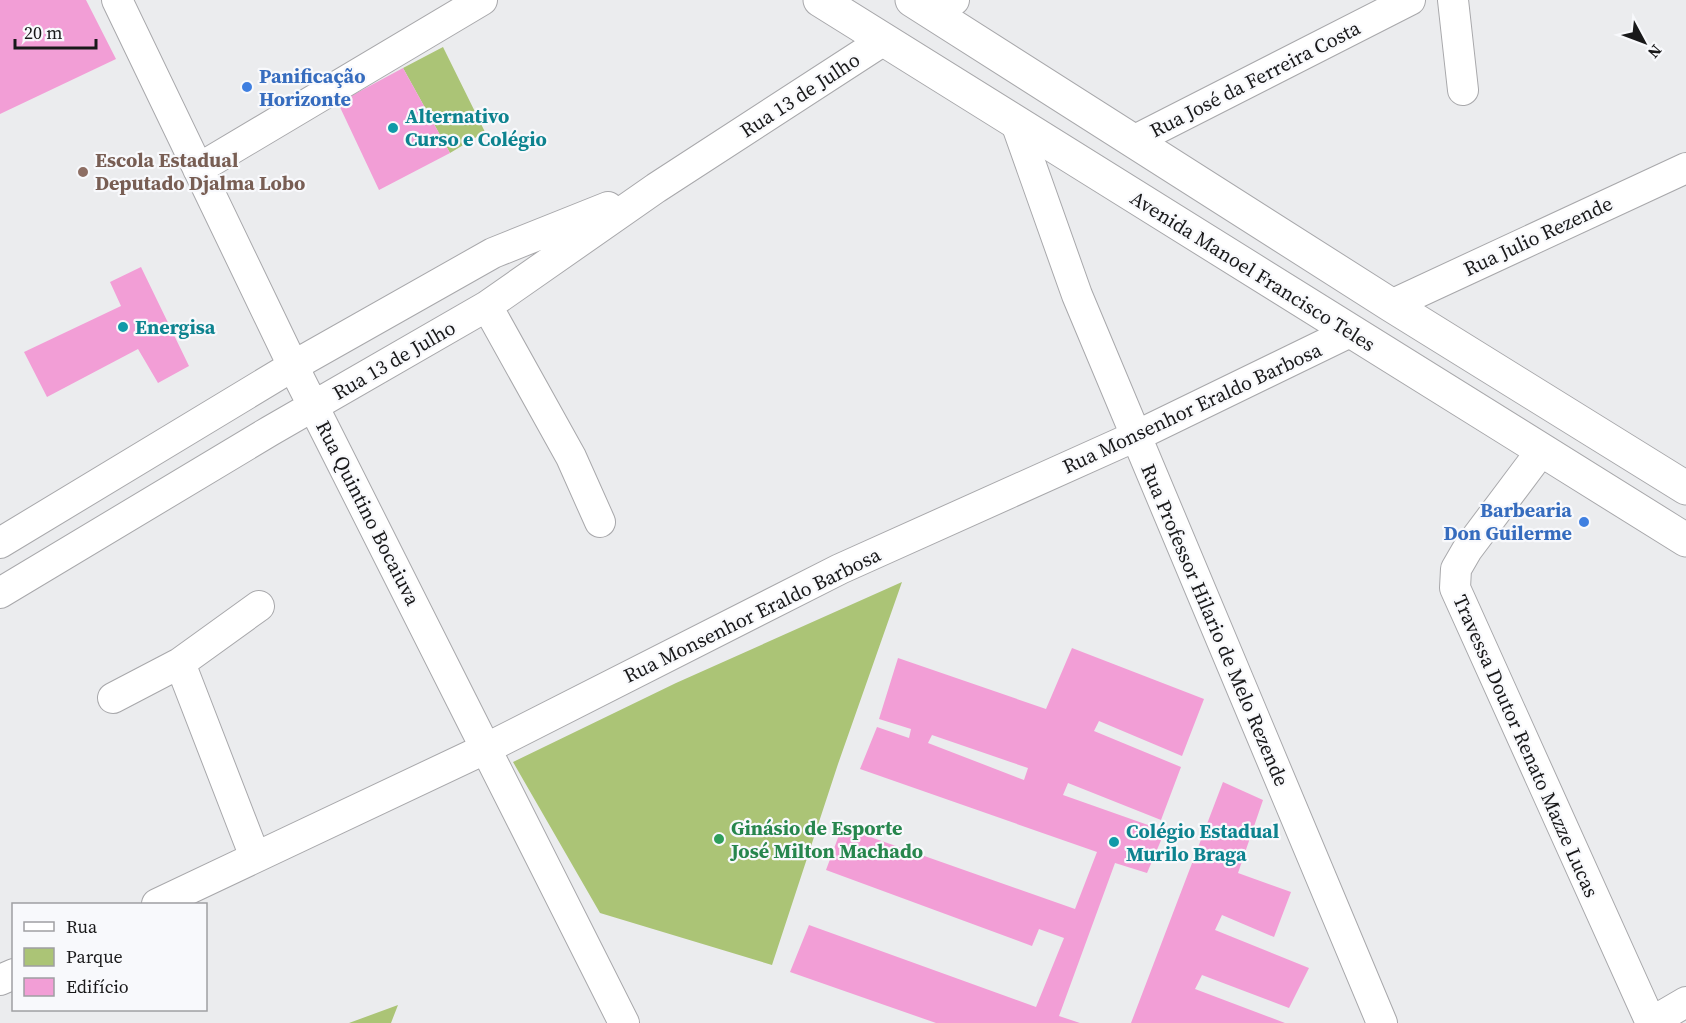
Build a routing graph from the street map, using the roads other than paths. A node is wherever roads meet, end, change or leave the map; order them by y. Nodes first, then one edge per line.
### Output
1 (117, 0) edge
2 (482, 0) edge
3 (820, 0) edge
4 (1410, 0) edge
5 (1453, 0) edge
6 (933, 4) edge
7 (884, 40) junction
8 (1463, 90) dead end
9 (1016, 123) junction
10 (1133, 141) junction
11 (1686, 168) edge
12 (198, 169) junction
13 (656, 188) junction
14 (1391, 305) junction
15 (487, 306) junction
16 (1350, 332) junction
17 (293, 366) junction
18 (314, 406) junction
19 (1136, 436) junction
20 (1616, 444) junction
21 (1542, 450) junction
22 (1594, 483) junction
23 (1682, 486) edge
24 (600, 522) dead end
25 (1657, 523) junction
26 (1686, 540) edge
27 (0, 543) edge
28 (0, 593) edge
29 (259, 606) dead end
30 (180, 663) junction
31 (113, 698) dead end
32 (487, 748) junction
33 (255, 857) junction
34 (159, 903) edge
35 (1686, 1002) edge
36 (624, 1023) edge
37 (1382, 1023) edge
38 (1651, 1023) edge

1 - 12 street, Rua Quintino Bocaiuva
2 - 12 street
3 - 7 main road, Avenida Manoel Francisco Teles
4 - 10 street, Rua José da Ferreira Costa
5 - 8 street
6 - 10 main road
7 - 9 main road, Avenida Manoel Francisco Teles
7 - 13 street, Rua 13 de Julho
9 - 16 main road, Avenida Manoel Francisco Teles
9 - 19 street, Rua Professor Hilario de Melo Rezende
10 - 14 main road
11 - 14 street, Rua Julio Rezende
12 - 17 street, Rua Quintino Bocaiuva
13 - 15 street, Rua 13 de Julho
13 - 17 street, Rua 13 de Julho
14 - 20 main road
15 - 18 street, Rua 13 de Julho
15 - 24 street
16 - 19 street, Rua Monsenhor Eraldo Barbosa
16 - 21 main road, Avenida Manoel Francisco Teles
17 - 18 street, Rua Quintino Bocaiuva
17 - 27 street, Rua 13 de Julho
18 - 28 street, Rua 13 de Julho
18 - 32 street, Rua Quintino Bocaiuva
19 - 32 street, Rua Monsenhor Eraldo Barbosa
19 - 37 street, Rua Professor Hilario de Melo Rezende
20 - 22 main road
20 - 23 main road
21 - 22 main road, Avenida Manoel Francisco Teles
21 - 38 street, Travessa Doutor Renato Mazze Lucas
22 - 25 main road, Avenida Manoel Francisco Teles
23 - 25 main road
25 - 26 main road, Avenida Manoel Francisco Teles
29 - 30 street
30 - 31 street
30 - 33 street
32 - 33 street, Rua Monsenhor Eraldo Barbosa
32 - 36 street, Rua Quintino Bocaiuva
33 - 34 street, Rua Monsenhor Eraldo Barbosa
35 - 38 street

